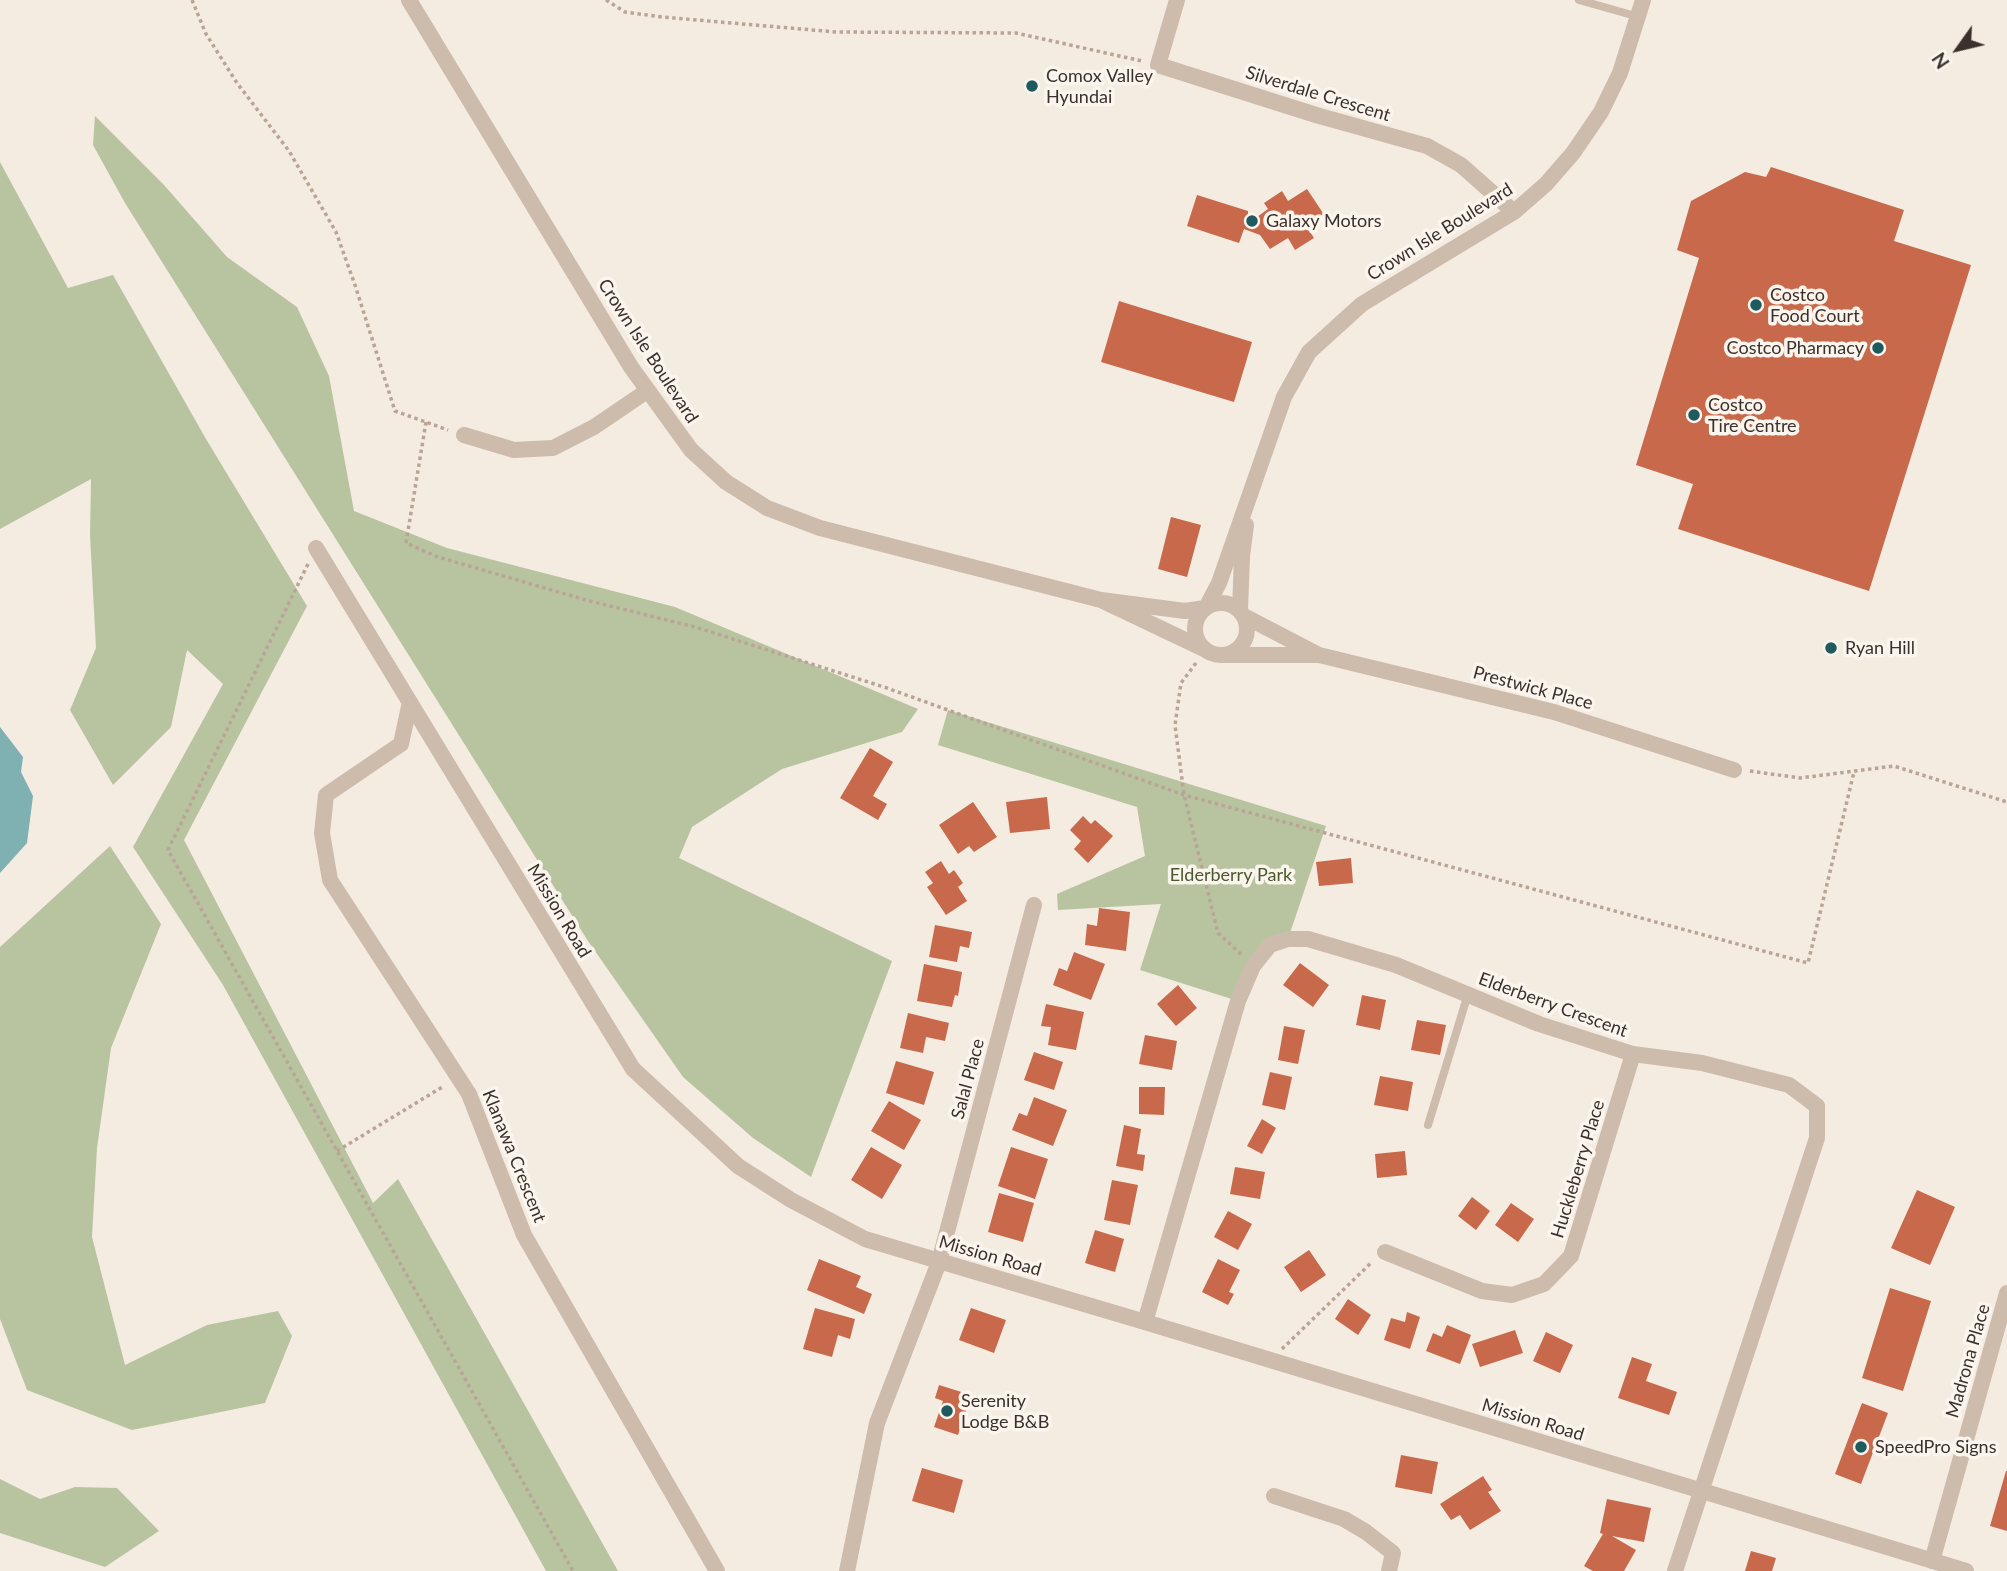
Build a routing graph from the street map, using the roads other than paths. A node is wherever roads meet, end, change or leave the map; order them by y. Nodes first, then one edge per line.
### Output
1 (409, 0) edge
2 (1177, 0) edge
3 (1579, 0) edge
4 (1643, 0) edge
5 (1639, 18) junction
6 (1514, 212) junction
7 (647, 391) junction
8 (464, 435) road end
9 (1251, 491) junction
10 (316, 548) road end
11 (1101, 600) junction
12 (1206, 607) junction
13 (1242, 613) junction
14 (1211, 652) junction
15 (1319, 655) junction
16 (410, 702) junction
17 (1734, 770) road end
18 (1034, 905) dead end
19 (1468, 994) junction
20 (1633, 1054) junction
21 (1428, 1125) dead end
22 (1385, 1252) road end
23 (939, 1262) junction
24 (2007, 1293) edge
25 (1145, 1322) junction
26 (1701, 1492) junction
27 (1273, 1496) dead end
28 (1931, 1566) edge
29 (717, 1571) edge
30 (848, 1571) edge
31 (1389, 1571) edge
32 (1675, 1571) edge
33 (1966, 1571) edge

1 - 7 street, Crown Isle Boulevard
2 - 6 street, Silverdale Crescent
3 - 5 lane
4 - 5 street, Crown Isle Boulevard
5 - 6 street, Crown Isle Boulevard
6 - 9 street, Crown Isle Boulevard
7 - 8 street
7 - 11 street, Crown Isle Boulevard
9 - 12 street, Crown Isle Boulevard
9 - 13 street, Crown Isle Boulevard
10 - 16 street, Mission Road
11 - 12 street, Crown Isle Boulevard
11 - 14 street, Crown Isle Boulevard
12 - 13 street
12 - 14 street
13 - 14 street, Crown Isle Boulevard
13 - 15 street, Prestwick Place
14 - 15 street, Prestwick Place
15 - 17 street, Prestwick Place
16 - 23 street, Mission Road
16 - 29 street, Klanawa Crescent
18 - 23 street, Salal Place
19 - 20 street, Elderberry Crescent
19 - 21 lane
19 - 25 street, Elderberry Crescent
20 - 22 street, Huckleberry Place
20 - 26 street, Elderberry Crescent
23 - 25 street, Mission Road
23 - 30 street
24 - 28 street, Madrona Place
25 - 26 street, Mission Road
26 - 28 street, Mission Road
26 - 32 street
27 - 31 street
28 - 33 street, Mission Road

